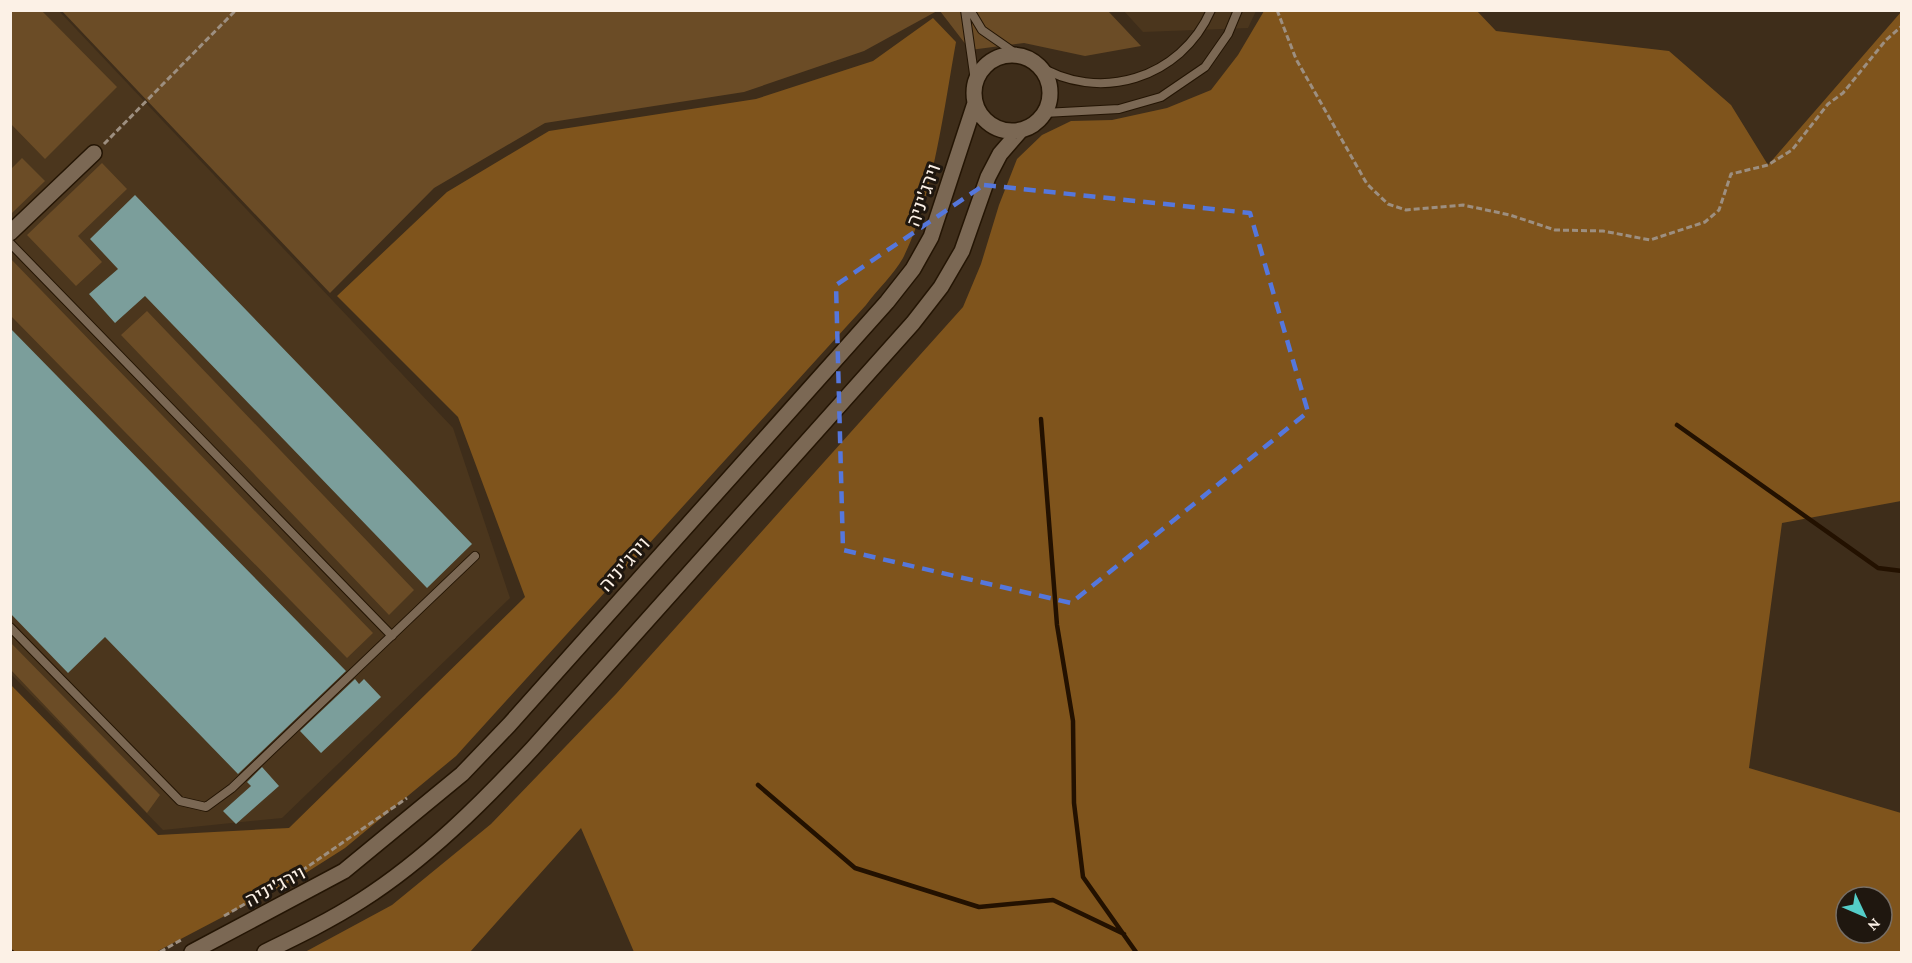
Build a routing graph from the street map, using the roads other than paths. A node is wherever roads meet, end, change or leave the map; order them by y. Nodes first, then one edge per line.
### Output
1 (965, 10) edge
2 (970, 10) edge
3 (1211, 10) edge
4 (1238, 10) edge
5 (1018, 56) junction
6 (1036, 63) junction
7 (975, 81) junction
8 (975, 103) junction
9 (1044, 113) junction
10 (1020, 130) junction
11 (94, 153) road end
12 (10, 233) edge
13 (10, 243) edge
14 (476, 556) dead end
15 (10, 627) edge
16 (392, 636) junction
17 (192, 952) edge
18 (265, 952) edge

1 - 7 lane
2 - 5 lane
3 - 6 lane
4 - 9 lane
5 - 6 street
5 - 7 street
6 - 9 street
7 - 8 street
8 - 10 street
8 - 17 street, וירג'יניה
9 - 10 street
10 - 18 street
11 - 12 street
13 - 16 lane
14 - 16 lane
15 - 16 lane

